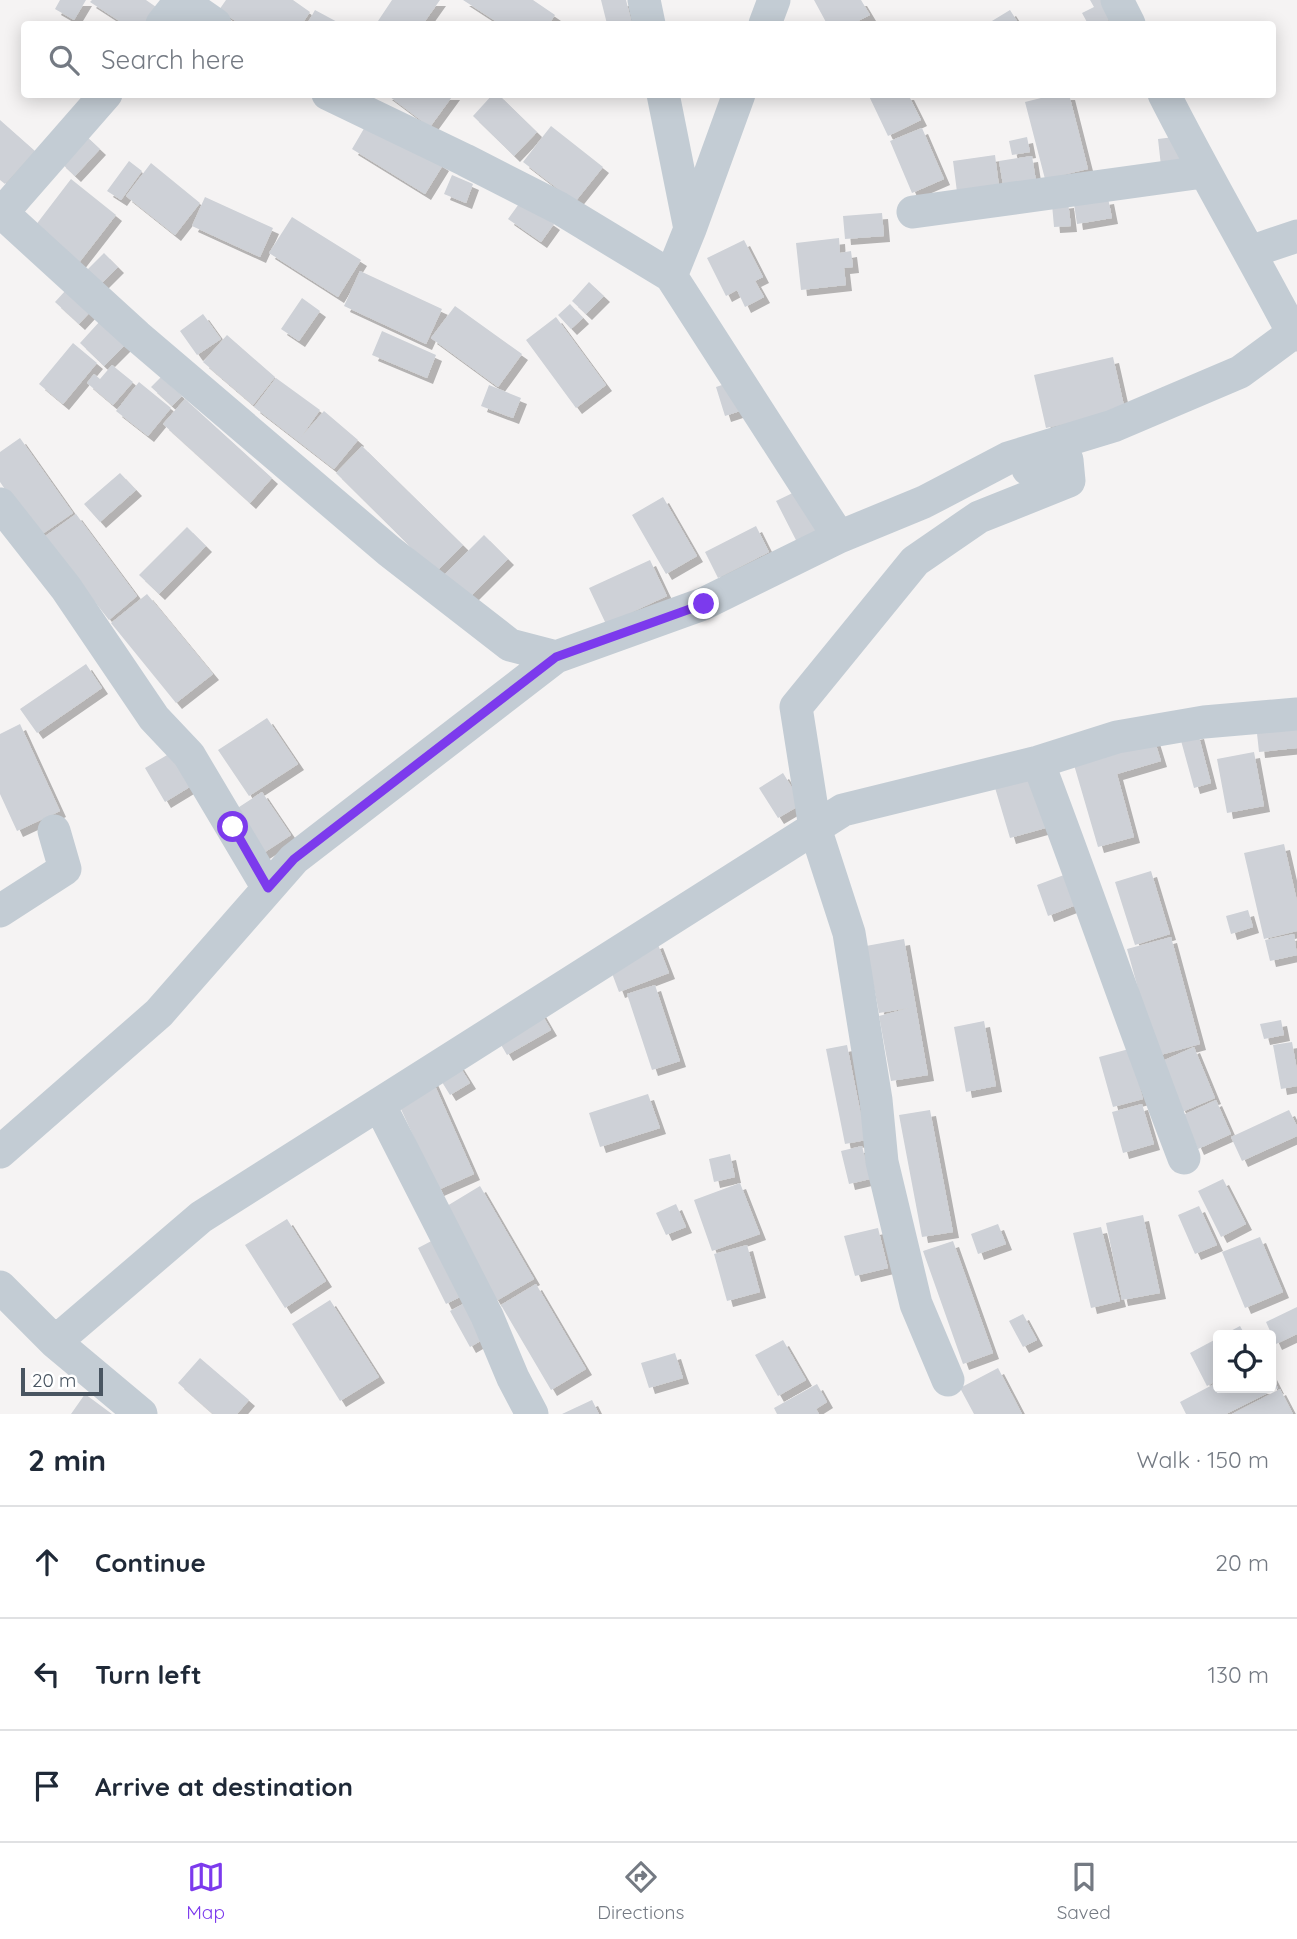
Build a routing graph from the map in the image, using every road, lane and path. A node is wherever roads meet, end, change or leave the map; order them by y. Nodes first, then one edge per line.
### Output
1 (181, 0) edge
2 (643, 0) edge
3 (774, 0) edge
4 (1117, 0) edge
5 (164, 21) edge
6 (211, 21) edge
7 (648, 21) edge
8 (766, 21) edge
9 (1128, 21) edge
10 (102, 98) edge
11 (336, 98) edge
12 (664, 98) edge
13 (738, 98) edge
14 (1166, 98) edge
15 (1203, 172) junction
16 (1, 212) edge
17 (913, 212) dead end
18 (690, 229) junction
19 (1297, 236) edge
20 (1250, 252) junction
21 (671, 276) junction
22 (1295, 334) edge
23 (957, 484) junction
24 (0, 503) edge
25 (839, 537) junction
26 (556, 657) junction
27 (1297, 714) edge
28 (1038, 762) junction
29 (815, 828) junction
30 (54, 831) dead end
31 (268, 888) junction
32 (0, 911) edge
33 (379, 1104) junction
34 (0, 1152) edge
35 (1184, 1157) dead end
36 (5, 1303) edge
37 (55, 1342) junction
38 (948, 1380) dead end
39 (141, 1414) edge
40 (532, 1414) edge

1 - 5 street
1 - 6 street
2 - 7 street
3 - 8 street
4 - 9 street
10 - 16 street
11 - 21 street
12 - 18 street
13 - 18 street
14 - 15 street
15 - 17 street
15 - 20 street
16 - 26 street
18 - 21 street
19 - 20 street
20 - 22 street
21 - 25 street
22 - 23 street
23 - 25 street
23 - 29 street
24 - 31 street
25 - 26 street
26 - 31 street
27 - 28 street
28 - 29 street
28 - 35 street
29 - 33 street
29 - 38 street
30 - 32 street
31 - 34 street
33 - 37 street
33 - 40 street
36 - 37 street
37 - 39 street

